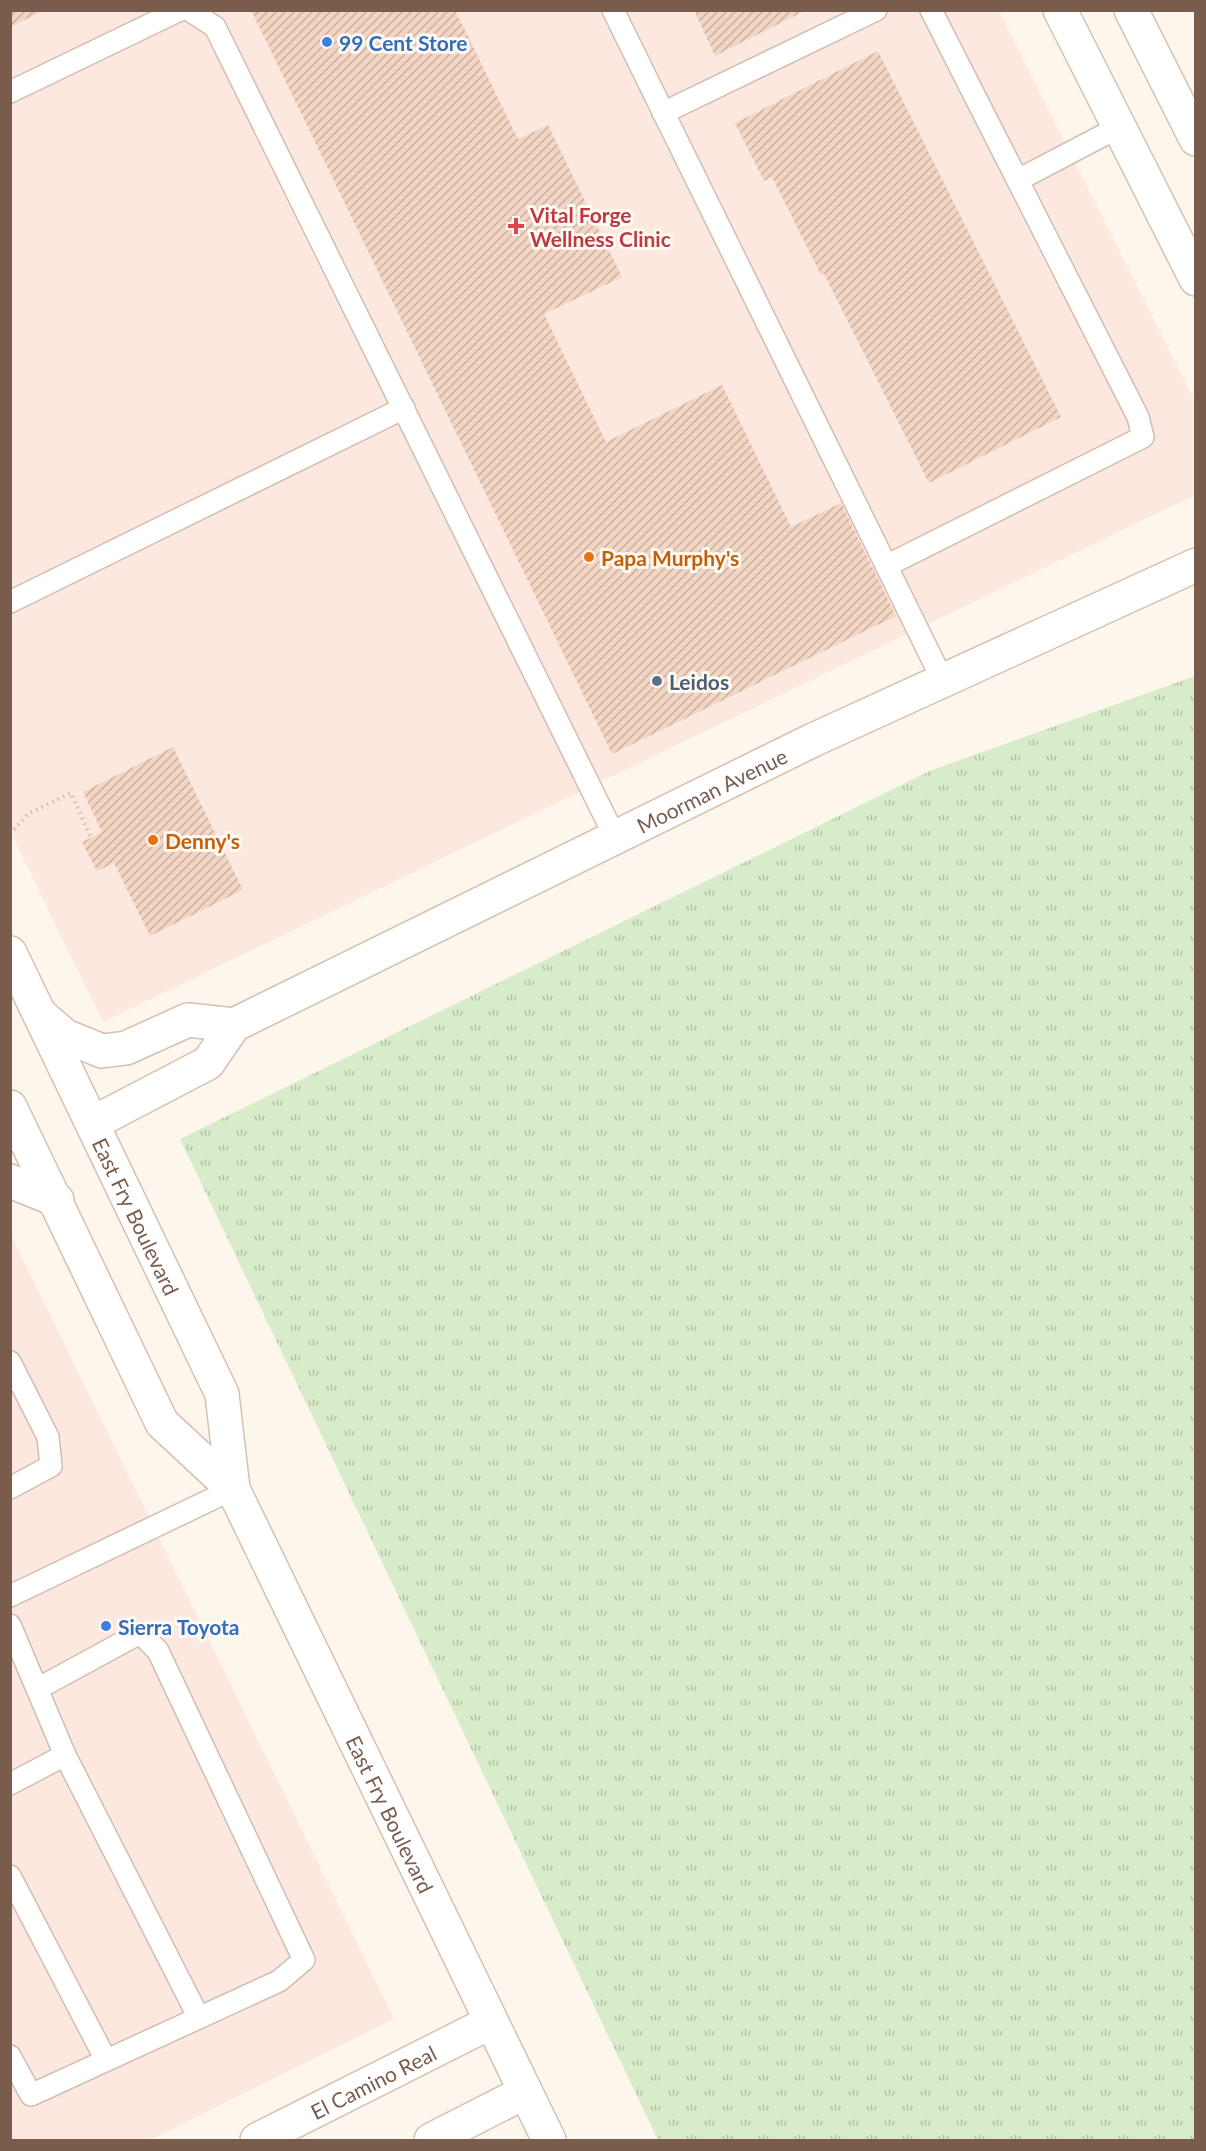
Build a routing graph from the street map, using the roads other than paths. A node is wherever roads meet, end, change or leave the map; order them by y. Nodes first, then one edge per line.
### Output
1 (180, 10) edge
2 (189, 10) edge
3 (613, 10) edge
4 (876, 10) edge
5 (931, 10) edge
6 (1060, 10) edge
7 (1131, 10) edge
8 (10, 92) edge
9 (663, 113) junction
10 (1119, 127) junction
11 (1196, 139) edge
12 (1018, 180) junction
13 (1196, 279) edge
14 (404, 408) junction
15 (886, 566) junction
16 (1196, 566) edge
17 (10, 602) edge
18 (943, 681) junction
19 (615, 837) junction
20 (10, 953) edge
21 (41, 1015) junction
22 (234, 1025) junction
23 (12, 1112) edge
24 (93, 1124) junction
25 (10, 1181) edge
26 (57, 1200) junction
27 (10, 1362) edge
28 (10, 1488) edge
29 (232, 1489) junction
30 (10, 1596) edge
31 (10, 1625) edge
32 (39, 1688) junction
33 (65, 1755) junction
34 (10, 1784) edge
35 (10, 1876) edge
36 (199, 2018) junction
37 (491, 2022) junction
38 (10, 2056) edge
39 (106, 2060) junction
40 (525, 2092) junction
41 (256, 2140) edge
42 (431, 2140) edge
43 (549, 2140) edge

1 - 8 lane
2 - 14 lane
3 - 9 lane
4 - 9 lane
5 - 12 lane
6 - 10 street
7 - 11 street
9 - 15 lane
10 - 12 lane
10 - 13 street
12 - 15 lane
14 - 17 lane
14 - 19 lane
15 - 18 lane
16 - 18 street, Moorman Avenue
18 - 19 street, Moorman Avenue
19 - 22 street, Moorman Avenue
20 - 21 street, East Fry Boulevard
21 - 22 street
21 - 24 street, East Fry Boulevard
22 - 24 street, Moorman Avenue
23 - 26 street, East Fry Boulevard
24 - 29 street, East Fry Boulevard
25 - 26 street
26 - 29 street, East Fry Boulevard
27 - 28 lane
29 - 30 lane
29 - 37 street, East Fry Boulevard
31 - 32 lane
32 - 33 lane
32 - 36 lane
33 - 34 lane
33 - 36 lane
35 - 39 lane
36 - 39 lane
37 - 40 street, East Fry Boulevard
37 - 41 street, El Camino Real
38 - 39 lane
40 - 42 street
40 - 43 street, East Fry Boulevard

